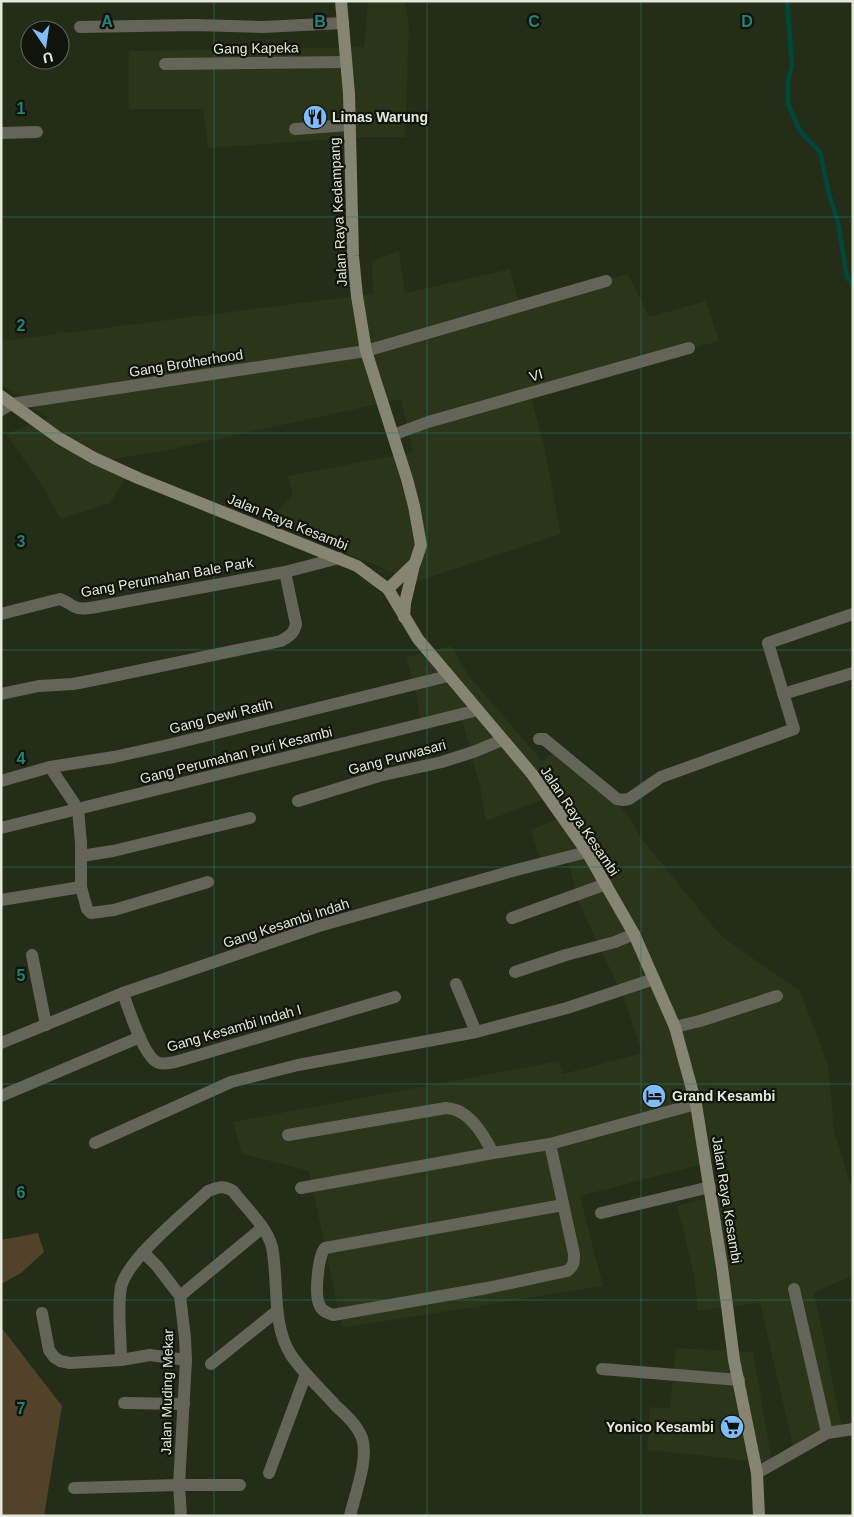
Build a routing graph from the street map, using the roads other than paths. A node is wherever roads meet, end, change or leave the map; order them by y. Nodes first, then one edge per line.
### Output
1 (341, 1) edge
2 (343, 23) junction
3 (80, 27) dead end
4 (346, 62) junction
5 (166, 64) dead end
6 (349, 124) junction
7 (295, 129) dead end
8 (37, 132) dead end
9 (1, 133) edge
10 (606, 282) dead end
11 (689, 348) dead end
12 (366, 351) junction
13 (5, 404) edge
14 (393, 435) junction
15 (339, 558) junction
16 (415, 563) junction
17 (284, 572) junction
18 (388, 589) junction
19 (1, 614) edge
20 (853, 614) edge
21 (404, 618) junction
22 (853, 673) edge
23 (448, 676) junction
24 (1, 694) edge
25 (783, 694) junction
26 (478, 710) junction
27 (539, 739) dead end
28 (502, 740) junction
29 (50, 767) junction
30 (1, 781) edge
31 (298, 800) dead end
32 (78, 809) junction
33 (250, 818) dead end
34 (1, 828) edge
35 (587, 852) junction
36 (81, 856) junction
37 (208, 882) dead end
38 (606, 884) junction
39 (81, 887) junction
40 (1, 900) edge
41 (512, 918) dead end
42 (634, 934) junction
43 (32, 955) dead end
44 (515, 972) dead end
45 (654, 979) junction
46 (456, 984) dead end
47 (123, 992) junction
48 (777, 996) dead end
49 (395, 997) dead end
50 (46, 1025) junction
51 (675, 1027) junction
52 (476, 1032) junction
53 (140, 1037) junction
54 (1, 1043) edge
55 (1, 1096) edge
56 (696, 1104) junction
57 (288, 1135) dead end
58 (94, 1143) dead end
59 (550, 1144) junction
60 (493, 1153) junction
61 (710, 1187) junction
62 (301, 1188) dead end
63 (563, 1205) junction
64 (601, 1213) dead end
65 (262, 1228) junction
66 (144, 1252) junction
67 (794, 1289) dead end
68 (180, 1296) junction
69 (277, 1311) junction
70 (42, 1313) dead end
71 (122, 1360) junction
72 (186, 1360) junction
73 (210, 1364) dead end
74 (602, 1368) dead end
75 (306, 1374) junction
76 (738, 1380) junction
77 (124, 1403) dead end
78 (184, 1404) junction
79 (853, 1428) edge
80 (827, 1433) junction
81 (270, 1473) dead end
82 (757, 1474) junction
83 (179, 1485) junction
84 (240, 1486) dead end
85 (74, 1488) dead end
86 (181, 1516) edge
87 (350, 1516) edge
88 (758, 1516) edge

1 - 2 street, Jalan Raya Kedampang
2 - 3 street
2 - 4 street, Jalan Raya Kedampang
4 - 5 street, Gang Kapeka
4 - 6 street, Jalan Raya Kedampang
6 - 7 street
6 - 12 street, Jalan Raya Kedampang
8 - 9 street
10 - 12 street, Gang Brotherhood
11 - 14 street, VI
12 - 13 street, Gang Brotherhood
12 - 14 street, Jalan Raya Kedampang
13 - 15 street, Jalan Raya Kesambi
14 - 16 street, Jalan Raya Kedampang
15 - 17 street, Gang Perumahan Bale Park
15 - 18 street, Jalan Raya Kesambi
16 - 18 street
16 - 21 street, Jalan Raya Kedampang
17 - 19 street, Gang Perumahan Bale Park
17 - 24 street
18 - 21 street, Jalan Raya Kesambi
20 - 25 street
21 - 23 street, Jalan Raya Kesambi
22 - 25 street
23 - 26 street, Jalan Raya Kesambi
23 - 29 street, Gang Dewi Ratih
25 - 27 street
26 - 28 street, Jalan Raya Kesambi
26 - 32 street, Gang Perumahan Puri Kesambi
28 - 31 street, Gang Purwasari
28 - 35 street, Jalan Raya Kesambi
29 - 30 street, Gang Dewi Ratih
29 - 32 street
32 - 34 street, Gang Perumahan Puri Kesambi
32 - 36 street
33 - 36 street
35 - 38 street, Jalan Raya Kesambi
35 - 47 street, Gang Kesambi Indah
36 - 39 street
37 - 39 street
38 - 41 street
38 - 42 street, Jalan Raya Kesambi
39 - 40 street
42 - 44 street
42 - 45 street, Jalan Raya Kesambi
43 - 50 street
45 - 51 street, Jalan Raya Kesambi
45 - 52 street
46 - 52 street
47 - 50 street, Gang Kesambi Indah
47 - 53 street, Gang Kesambi Indah I
48 - 51 street
49 - 53 street, Gang Kesambi Indah I
50 - 54 street, Gang Kesambi Indah
51 - 56 street, Jalan Raya Kesambi
52 - 58 street
53 - 55 street
56 - 59 street
56 - 61 street, Jalan Raya Kesambi
57 - 60 street
59 - 60 street
59 - 63 street
60 - 62 street
61 - 64 street
61 - 76 street, Jalan Raya Kesambi
63 - 63 street
65 - 66 street
65 - 68 street
65 - 69 street
66 - 68 street
66 - 71 street
67 - 80 street
68 - 72 street, Jalan Muding Mekar
69 - 73 street
69 - 75 street
70 - 71 street
71 - 72 street
72 - 78 street, Jalan Muding Mekar
74 - 76 street
75 - 81 street
75 - 87 street
76 - 82 street, Jalan Raya Kesambi
77 - 78 street
78 - 83 street, Jalan Muding Mekar
79 - 80 street
80 - 82 street
82 - 88 street, Jalan Raya Kesambi
83 - 84 street
83 - 85 street
83 - 86 street, Jalan Muding Mekar

